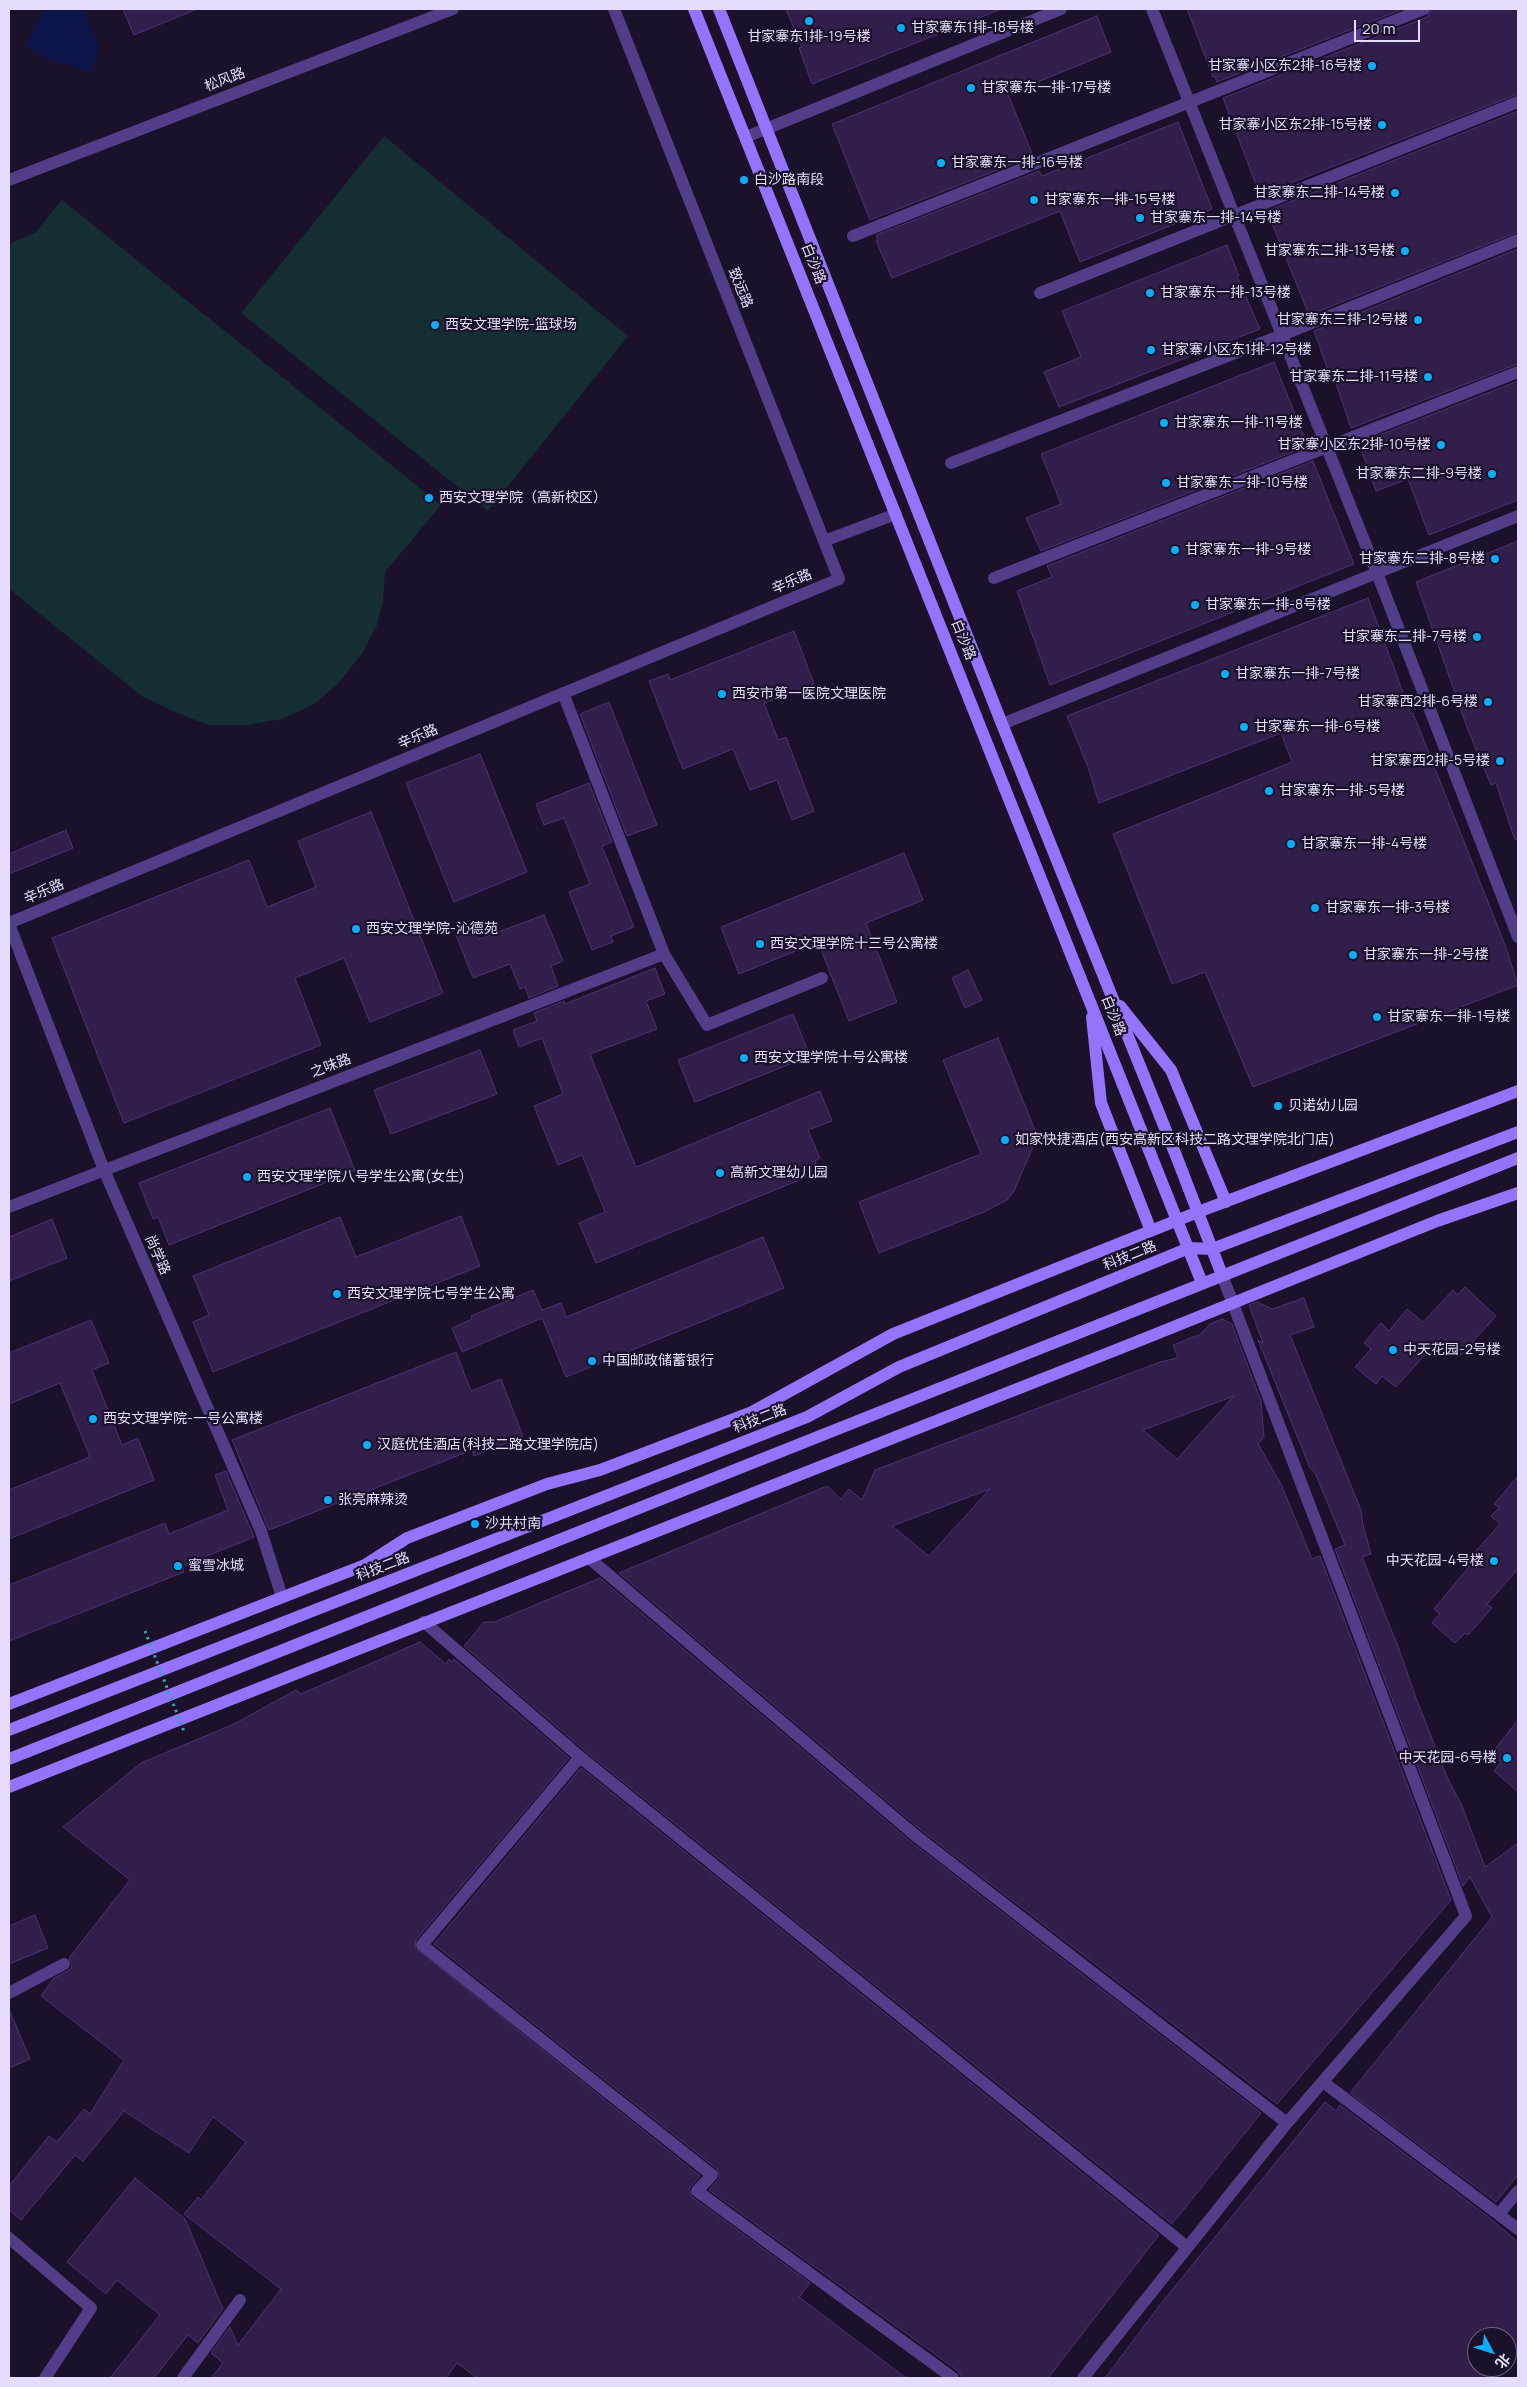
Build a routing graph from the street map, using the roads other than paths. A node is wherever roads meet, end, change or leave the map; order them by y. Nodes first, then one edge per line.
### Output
1 (452, 9) edge
2 (614, 9) edge
3 (694, 9) edge
4 (719, 9) edge
5 (1062, 9) edge
6 (1152, 9) edge
7 (1424, 9) edge
8 (1189, 100) junction
9 (1518, 102) edge
10 (766, 129) junction
11 (746, 137) junction
12 (9, 180) edge
13 (1235, 216) junction
14 (852, 236) dead end
15 (1518, 240) edge
16 (1040, 293) dead end
17 (1282, 335) junction
18 (1518, 372) edge
19 (1327, 447) junction
20 (951, 463) dead end
21 (896, 514) junction
22 (1518, 516) edge
23 (824, 540) junction
24 (1377, 573) junction
25 (994, 578) dead end
26 (839, 579) joint
27 (563, 694) junction
28 (1002, 724) junction
29 (9, 923) edge
30 (1518, 937) edge
31 (664, 954) junction
32 (822, 978) dead end
33 (1111, 994) junction
34 (1091, 1002) junction
35 (1518, 1091) edge
36 (1518, 1132) edge
37 (1518, 1158) edge
38 (104, 1170) junction
39 (1518, 1193) edge
40 (1226, 1202) junction
41 (9, 1207) edge
42 (1198, 1212) junction
43 (1178, 1220) junction
44 (1151, 1231) junction
45 (1189, 1248) junction
46 (1212, 1249) junction
47 (1222, 1275) junction
48 (1202, 1284) junction
49 (1232, 1303) junction
50 (589, 1558) junction
51 (282, 1597) junction
52 (424, 1622) junction
53 (9, 1704) edge
54 (9, 1730) edge
55 (580, 1757) junction
56 (9, 1758) edge
57 (9, 1786) edge
58 (64, 1964) dead end
59 (9, 1993) edge
60 (1323, 2082) junction
61 (1288, 2123) junction
62 (1518, 2191) edge
63 (1499, 2214) junction
64 (1518, 2228) edge
65 (9, 2238) edge
66 (1187, 2247) junction
67 (240, 2300) dead end
68 (45, 2378) edge
69 (183, 2378) edge
70 (953, 2378) edge
71 (1083, 2378) edge

1 - 12 street, 松风路
2 - 23 street, 致远路
3 - 11 street, 白沙路
4 - 10 street, 白沙路
5 - 10 street
6 - 8 street
7 - 8 street
8 - 13 street
8 - 14 street
9 - 13 street
10 - 11 street
10 - 28 street, 白沙路
11 - 21 street, 白沙路
13 - 16 street
13 - 17 street
15 - 17 street
17 - 19 street
17 - 20 street
18 - 19 street
19 - 24 street
19 - 25 street
21 - 23 street
21 - 34 street, 白沙路
22 - 24 street
23 - 26 street, 致远路
24 - 28 street
24 - 30 street
26 - 27 street, 辛乐路
27 - 29 street, 辛乐路
27 - 31 street
28 - 33 street, 白沙路
29 - 38 street, 尚学路
31 - 32 street
31 - 38 street, 之味路
33 - 40 street
33 - 42 street, 白沙路
34 - 43 street, 白沙路
34 - 44 street
35 - 40 street
36 - 46 street, 科技二路
37 - 47 street
38 - 41 street, 之味路
38 - 51 street, 尚学路
39 - 49 street
40 - 42 street
42 - 43 street
42 - 46 street, 白沙路
43 - 44 street
43 - 45 street, 白沙路
44 - 51 street
45 - 46 street, 科技二路
45 - 48 street, 白沙路
45 - 54 street, 科技二路
46 - 47 street, 白沙路
47 - 48 street
47 - 49 street
48 - 56 street
49 - 50 street
49 - 60 street
50 - 52 street
50 - 61 street
51 - 53 street
52 - 55 street
52 - 57 street
55 - 66 street
55 - 70 street
58 - 59 street
60 - 61 street
60 - 63 street
61 - 66 street
62 - 63 street
63 - 64 street
65 - 68 street
66 - 71 street
67 - 69 street

